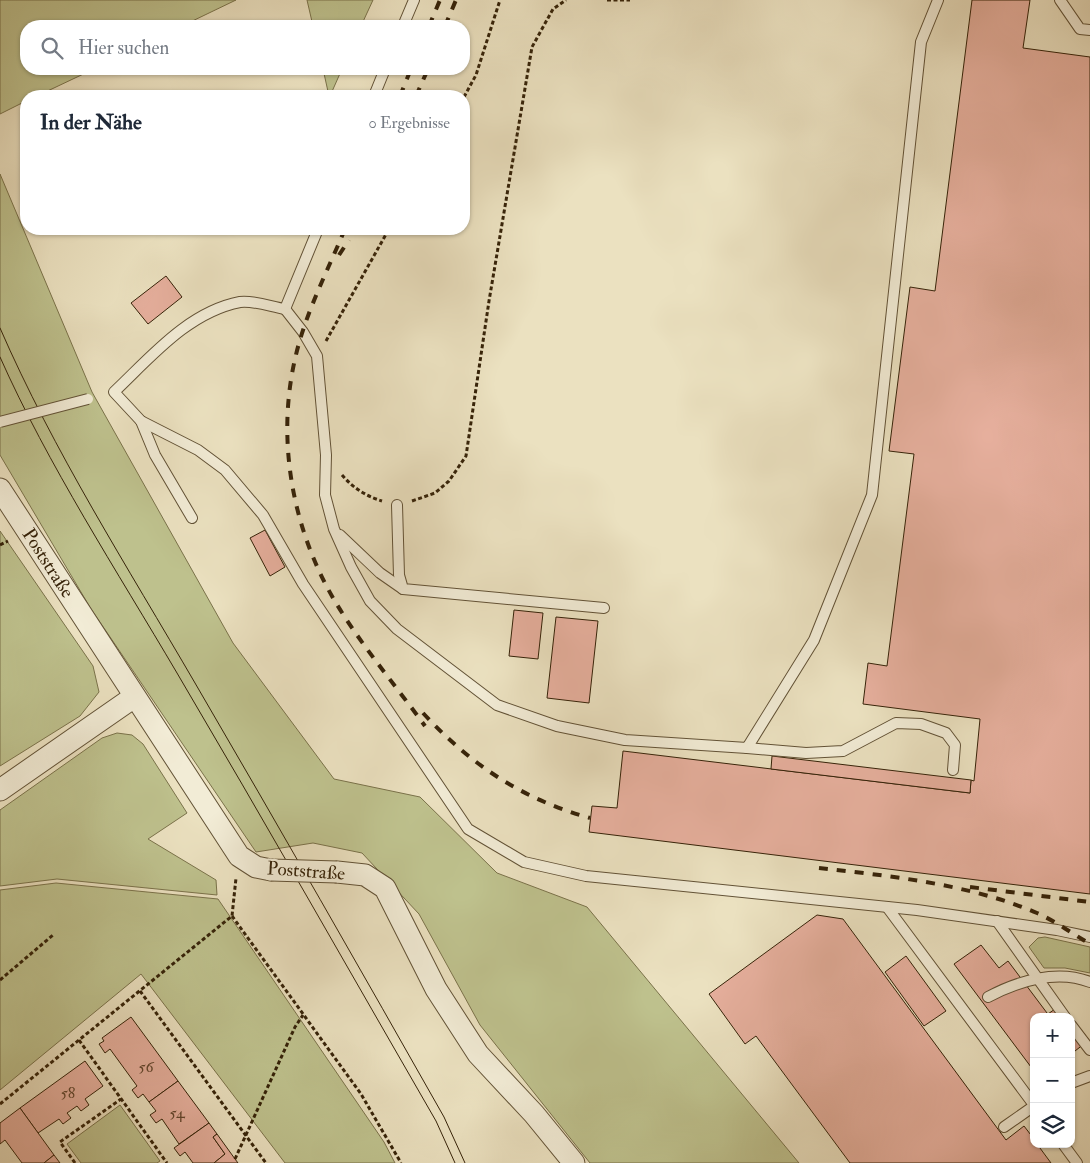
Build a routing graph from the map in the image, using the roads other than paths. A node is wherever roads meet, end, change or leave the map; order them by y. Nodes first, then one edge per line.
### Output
1 (414, 0) edge
2 (938, 0) edge
3 (1060, 0) edge
4 (406, 20) edge
5 (1090, 30) edge
6 (383, 75) edge
7 (376, 90) edge
8 (316, 235) edge
9 (285, 309) junction
10 (88, 399) dead end
11 (141, 420) junction
12 (0, 422) edge
13 (0, 489) edge
14 (397, 505) road end
15 (192, 518) dead end
16 (334, 530) junction
17 (403, 589) junction
18 (604, 608) dead end
19 (134, 697) junction
20 (747, 748) junction
21 (953, 770) dead end
22 (0, 790) edge
23 (887, 907) junction
24 (997, 921) junction
25 (1090, 938) edge
26 (1090, 982) edge
27 (988, 997) dead end
28 (1062, 1013) edge
29 (1075, 1030) edge
30 (1090, 1050) edge
31 (1090, 1076) edge
32 (1075, 1082) edge
33 (1032, 1103) edge
34 (1030, 1109) edge
35 (1004, 1126) dead end
36 (1066, 1148) edge
37 (574, 1163) edge
38 (1077, 1163) edge

1 - 4 lane
2 - 20 lane
3 - 5 lane
6 - 7 lane
8 - 9 lane
9 - 11 lane
9 - 16 lane
10 - 12 lane, bridge
11 - 15 lane
11 - 23 lane
13 - 19 street, Poststraße
14 - 17 lane
16 - 17 lane
16 - 20 lane
17 - 18 lane
19 - 22 street
19 - 37 street, Poststraße, bridge
20 - 21 lane
23 - 24 lane
23 - 33 lane
24 - 25 lane
24 - 28 lane
26 - 27 lane
29 - 30 lane
31 - 32 lane
34 - 35 lane
36 - 38 lane

